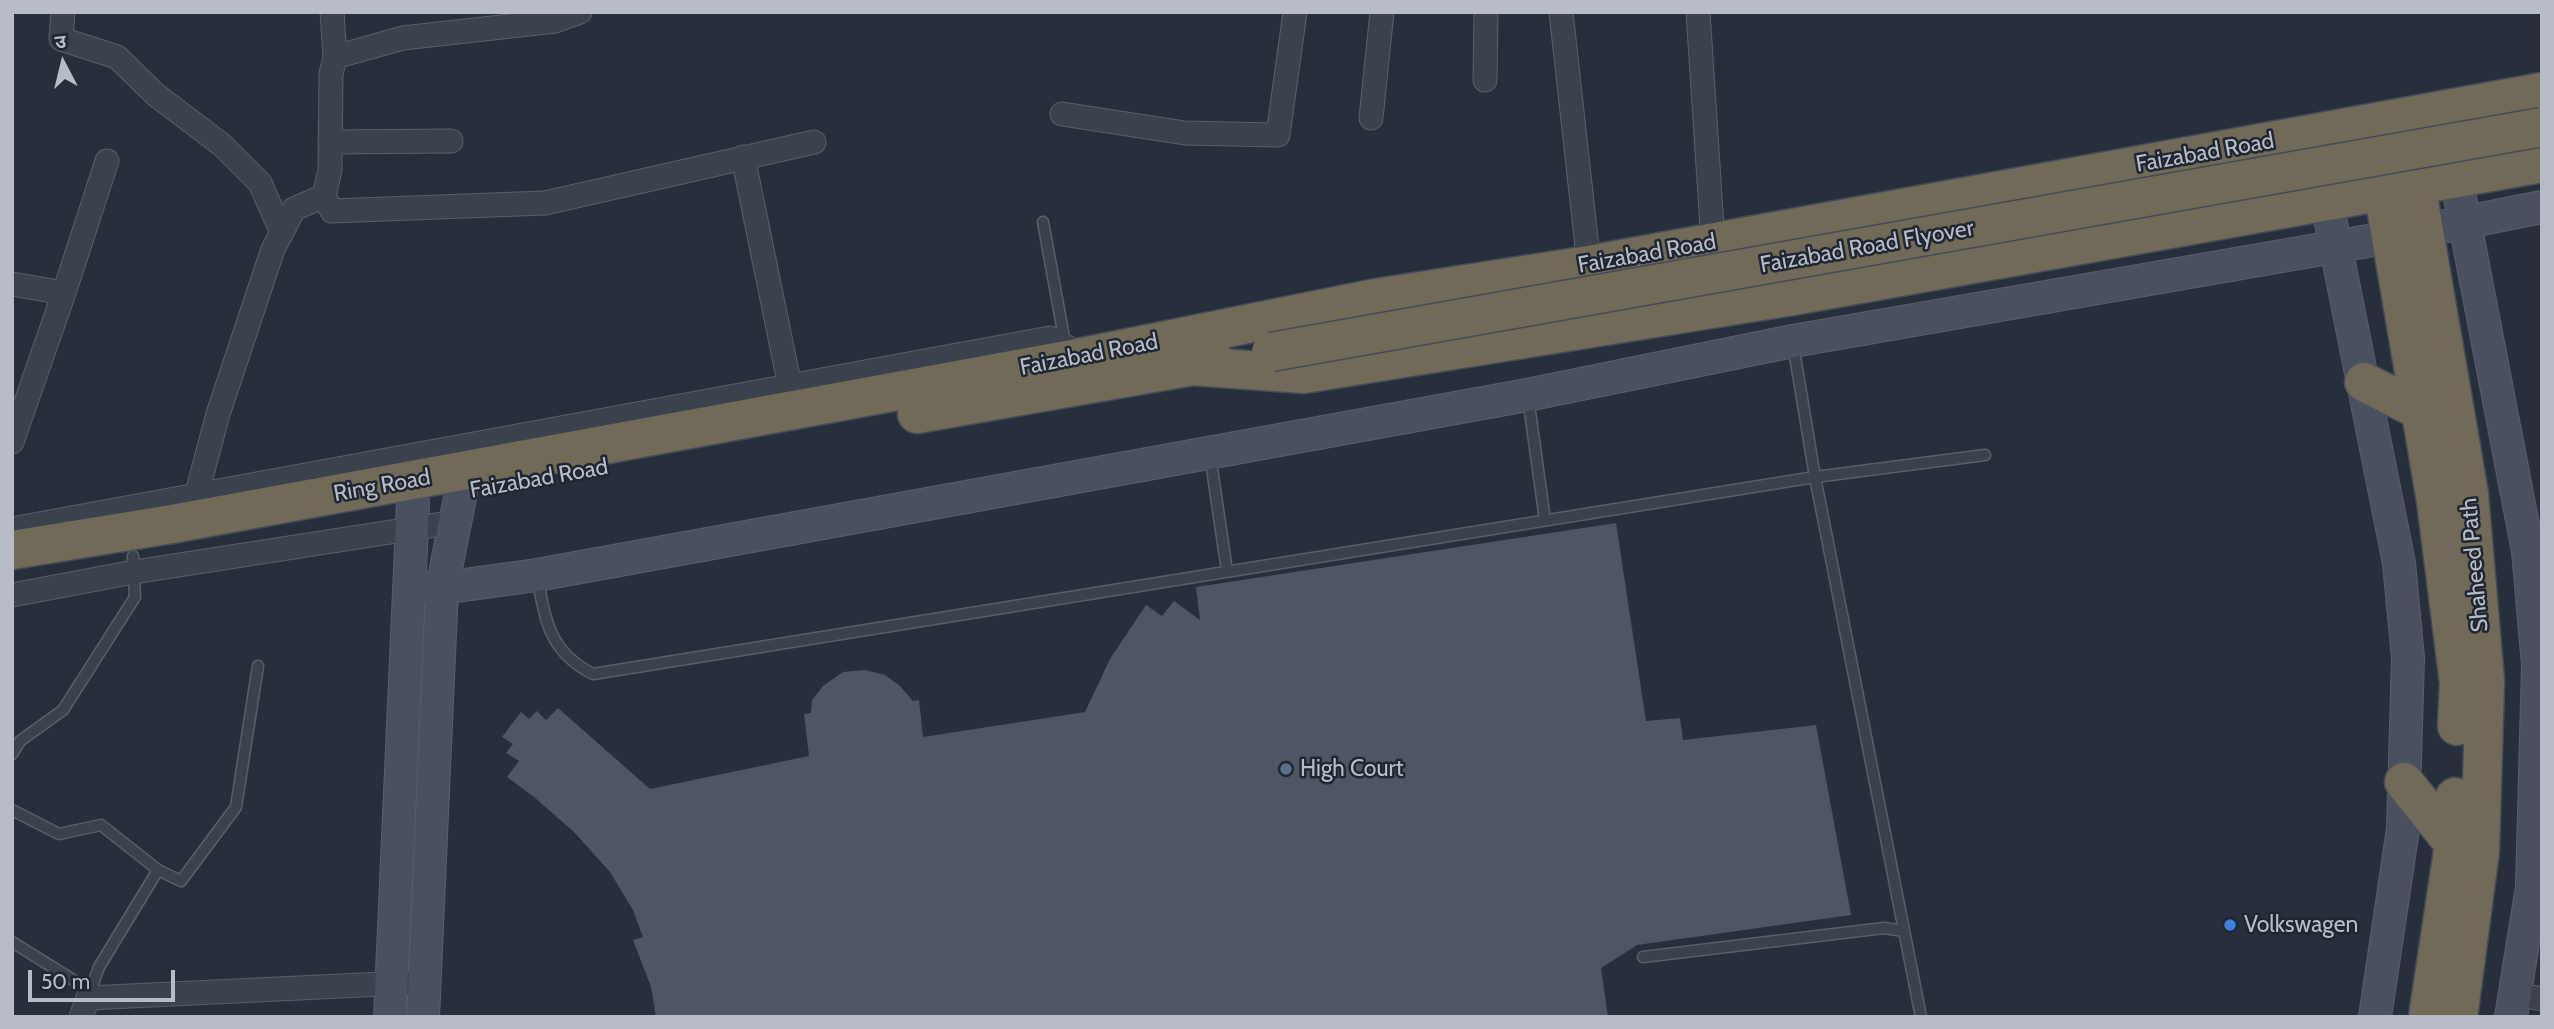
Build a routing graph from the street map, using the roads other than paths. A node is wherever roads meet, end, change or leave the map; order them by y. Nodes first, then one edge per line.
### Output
1 (63, 12) edge
2 (332, 12) edge
3 (580, 12) edge
4 (1294, 12) edge
5 (1381, 12) edge
6 (1486, 12) edge
7 (1561, 12) edge
8 (1698, 12) edge
9 (335, 57) junction
10 (1485, 80) dead end
11 (2542, 92) edge
12 (2442, 110) junction
13 (1062, 114) dead end
14 (1371, 118) dead end
15 (2388, 120) junction
16 (2542, 127) edge
17 (2313, 133) junction
18 (451, 141) dead end
19 (330, 142) junction
20 (814, 142) dead end
21 (743, 157) junction
22 (107, 161) dead end
23 (2542, 163) edge
24 (2457, 178) junction
25 (2399, 188) junction
26 (324, 196) junction
27 (2327, 201) junction
28 (2542, 207) edge
29 (2465, 221) junction
30 (1043, 222) dead end
31 (282, 233) junction
32 (2407, 233) junction
33 (1713, 242) junction
34 (2336, 246) junction
35 (1589, 265) junction
36 (12, 284) edge
37 (64, 293) junction
38 (1793, 341) junction
39 (1074, 352) junction
40 (1192, 366) junction
41 (2364, 382) junction
42 (1527, 394) junction
43 (792, 398) junction
44 (2421, 411) junction
45 (752, 418) joint
46 (12, 442) edge
47 (1210, 452) junction
48 (1985, 455) dead end
49 (1815, 477) junction
50 (458, 507) junction
51 (193, 509) junction
52 (412, 515) junction
53 (1545, 520) junction
54 (2532, 523) edge
55 (12, 529) edge
56 (12, 550) edge
57 (133, 564) junction
58 (1227, 571) junction
59 (537, 575) junction
60 (12, 578) edge
61 (409, 588) junction
62 (442, 588) junction
63 (12, 595) edge
64 (258, 666) dead end
65 (2539, 693) edge
66 (12, 754) edge
67 (2539, 757) edge
68 (2404, 782) junction
69 (12, 810) edge
70 (2538, 838) edge
71 (2454, 844) junction
72 (158, 870) junction
73 (1904, 931) junction
74 (12, 942) edge
75 (1643, 957) dead end
76 (425, 982) junction
77 (391, 983) junction
78 (87, 1002) edge
79 (2523, 1003) edge
80 (390, 1017) edge
81 (423, 1017) edge
82 (1921, 1017) edge
83 (2375, 1017) edge
84 (2428, 1017) edge
85 (2458, 1017) edge

1 - 31 street
2 - 9 street
3 - 9 street
4 - 13 street
5 - 14 street
6 - 10 street
7 - 35 street
8 - 33 street
9 - 19 street
11 - 12 highway, Faizabad Road
12 - 15 highway, Faizabad Road
12 - 24 street
15 - 17 highway, Faizabad Road
15 - 25 highway, Shaheed Path
16 - 40 highway, Faizabad Road Flyover, bridge
17 - 27 street
17 - 33 highway, Faizabad Road
18 - 19 street
19 - 26 street
20 - 21 street
21 - 26 street
21 - 43 street
22 - 37 street
23 - 24 highway
24 - 25 highway
24 - 29 street
25 - 27 highway
25 - 32 highway, Shaheed Path
26 - 31 street
27 - 34 street
27 - 40 highway
28 - 29 street
29 - 32 street
29 - 54 street
30 - 39 lane
31 - 51 street
32 - 34 street
32 - 44 highway, Shaheed Path
32 - 85 highway, Shaheed Path
33 - 35 highway, Faizabad Road
34 - 38 street
34 - 41 street
35 - 39 highway, Faizabad Road
36 - 37 street
37 - 46 street
38 - 42 street
38 - 49 lane
39 - 43 highway, Faizabad Road
40 - 50 highway, Faizabad Road
41 - 44 highway
41 - 68 street
42 - 47 street
42 - 53 lane
43 - 45 highway, Faizabad Road
43 - 51 street
44 - 71 highway, Shaheed Path
45 - 51 highway, Ring Road
47 - 58 lane
47 - 59 street
48 - 49 lane
49 - 53 lane
49 - 73 lane
50 - 52 highway, Faizabad Road
50 - 62 street
51 - 55 street
51 - 56 highway, Ring Road
52 - 57 highway, Faizabad Road
52 - 61 street
53 - 58 lane
54 - 65 street
57 - 60 highway, Faizabad Road
57 - 63 street
57 - 66 lane
58 - 59 lane
59 - 62 street
61 - 62 street
61 - 77 street
62 - 76 street
64 - 72 lane
65 - 67 street
67 - 70 street
68 - 71 highway
68 - 83 street
69 - 72 lane
70 - 79 street
71 - 84 highway, Shaheed Path
72 - 78 lane
73 - 75 lane
73 - 82 lane
74 - 78 lane
76 - 77 street
76 - 81 street
77 - 78 street
77 - 80 street

